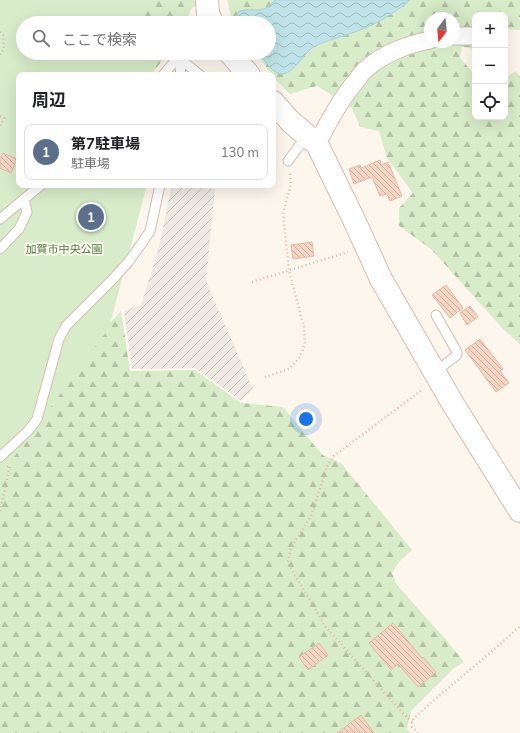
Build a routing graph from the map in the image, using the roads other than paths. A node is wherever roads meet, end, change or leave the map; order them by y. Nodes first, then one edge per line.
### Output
1 (460, 36) edge
2 (472, 36) edge
3 (424, 41) edge
4 (177, 60) edge
5 (181, 60) edge
6 (185, 60) edge
7 (236, 60) edge
8 (166, 72) edge
9 (181, 72) edge
10 (197, 72) edge
11 (246, 72) edge
12 (276, 105) edge
13 (313, 140) junction
14 (288, 160) road end
15 (37, 188) edge
16 (159, 188) edge
17 (24, 199) junction
18 (0, 219) edge
19 (0, 249) edge
20 (436, 315) dead end
21 (436, 375) junction
22 (0, 457) edge
23 (520, 511) edge

1 - 2 street
3 - 13 street
4 - 8 lane
5 - 9 lane
6 - 10 lane
7 - 11 street
12 - 13 street
13 - 14 lane
13 - 21 street
15 - 17 lane
16 - 22 lane
17 - 18 lane
17 - 19 lane
20 - 21 lane
21 - 23 street

